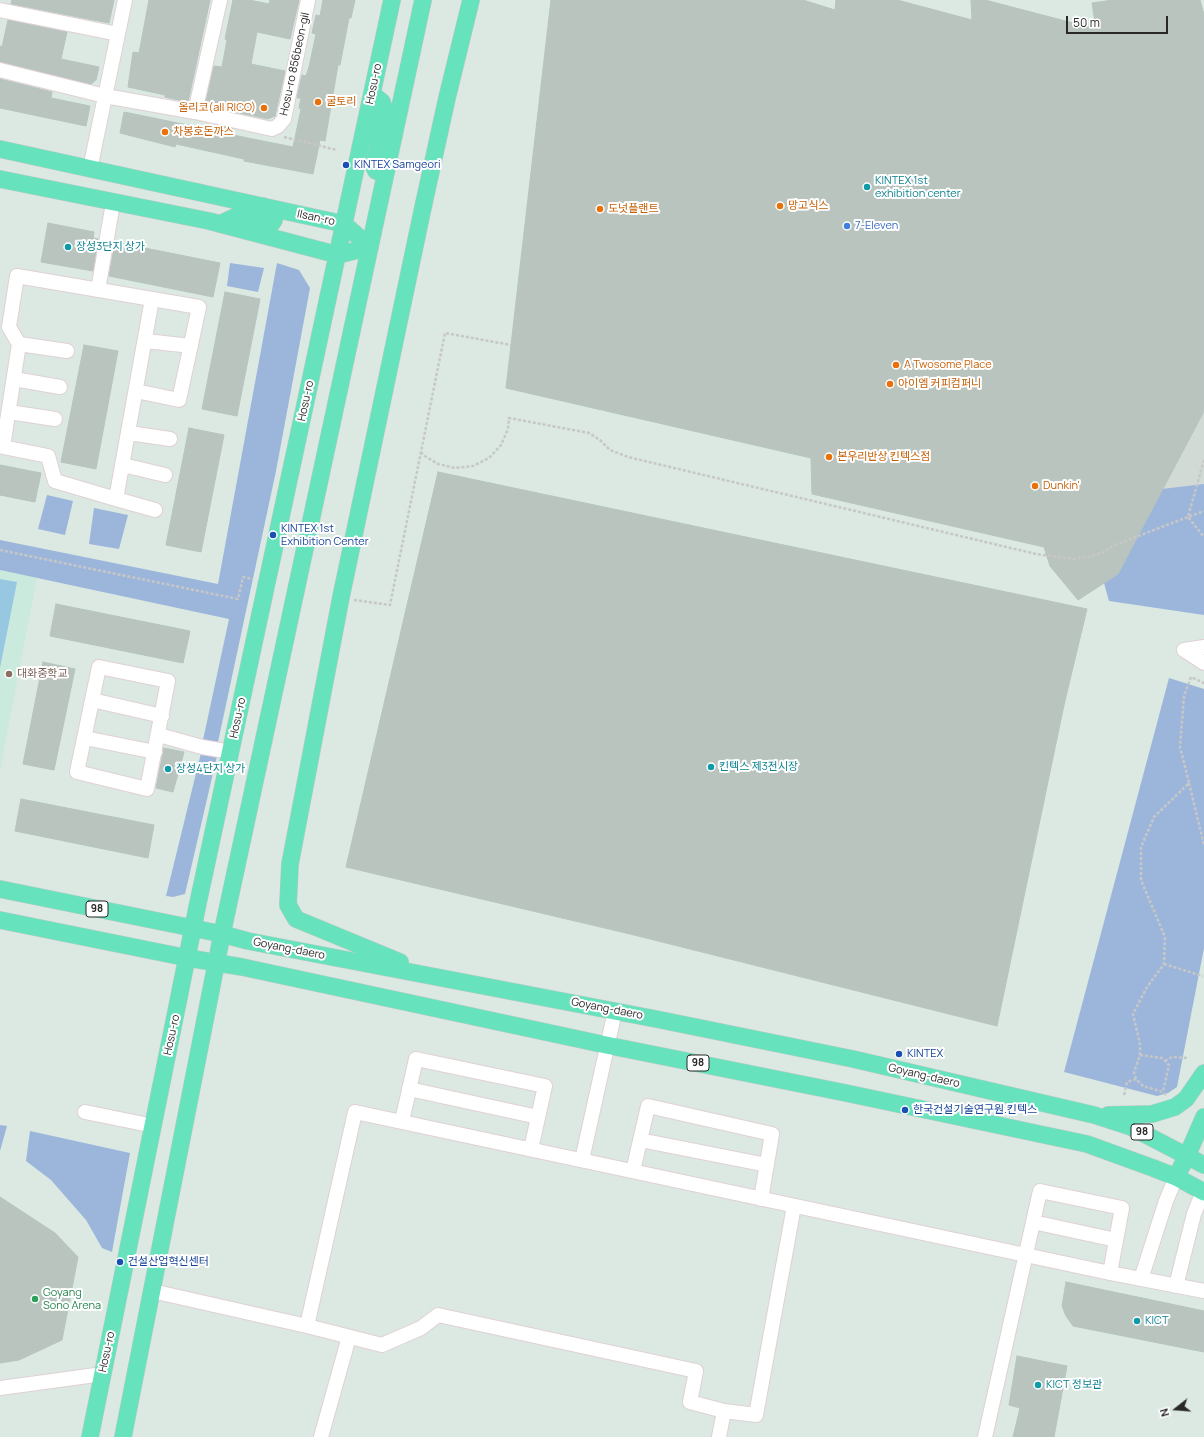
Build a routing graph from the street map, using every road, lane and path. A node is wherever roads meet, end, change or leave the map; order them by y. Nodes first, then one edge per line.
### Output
1 (125, 0) edge
2 (220, 0) edge
3 (308, 0) edge
4 (392, 0) edge
5 (423, 0) edge
6 (471, 0) edge
7 (0, 10) edge
8 (118, 34) junction
9 (0, 70) edge
10 (372, 94) junction
11 (105, 96) junction
12 (195, 112) junction
13 (278, 126) junction
14 (0, 149) edge
15 (337, 150) dead end
16 (387, 165) junction
17 (90, 169) junction
18 (0, 179) edge
19 (113, 203) junction
20 (263, 206) junction
21 (220, 224) junction
22 (344, 224) junction
23 (370, 247) junction
24 (338, 255) junction
25 (98, 290) junction
26 (152, 300) junction
27 (146, 341) junction
28 (19, 344) junction
29 (511, 345) dead end
30 (190, 346) junction
31 (67, 350) dead end
32 (14, 379) junction
33 (60, 387) dead end
34 (136, 391) junction
35 (9, 412) junction
36 (55, 419) dead end
37 (129, 433) junction
38 (170, 440) dead end
39 (421, 452) junction
40 (1204, 460) edge
41 (123, 466) junction
42 (165, 475) dead end
43 (116, 499) junction
44 (155, 510) dead end
45 (1204, 511) edge
46 (1188, 517) junction
47 (1204, 537) edge
48 (0, 550) edge
49 (256, 579) dead end
50 (354, 599) dead end
51 (1204, 647) edge
52 (1184, 650) junction
53 (1204, 654) edge
54 (1204, 663) edge
55 (1204, 683) edge
56 (92, 700) junction
57 (162, 716) junction
58 (159, 735) junction
59 (84, 738) junction
60 (155, 752) junction
61 (231, 752) junction
62 (1189, 782) junction
63 (1204, 845) edge
64 (0, 889) edge
65 (0, 920) edge
66 (193, 929) junction
67 (222, 934) junction
68 (188, 958) junction
69 (216, 962) junction
70 (1164, 964) junction
71 (432, 976) junction
72 (1204, 976) edge
73 (615, 1011) junction
74 (606, 1045) junction
75 (1140, 1055) junction
76 (1188, 1058) dead end
77 (1164, 1061) junction
78 (1204, 1072) edge
79 (1136, 1079) junction
80 (409, 1089) junction
81 (1163, 1092) junction
82 (1124, 1095) dead end
83 (1169, 1097) dead end
84 (85, 1112) dead end
85 (1094, 1115) junction
86 (538, 1117) junction
87 (1204, 1117) edge
88 (402, 1122) junction
89 (154, 1126) junction
90 (640, 1140) junction
91 (531, 1149) junction
92 (1187, 1156) junction
93 (582, 1160) junction
94 (767, 1165) junction
95 (1204, 1165) edge
96 (633, 1171) junction
97 (1176, 1177) junction
98 (1204, 1190) edge
99 (761, 1199) junction
100 (794, 1206) junction
101 (1033, 1222) junction
102 (1116, 1240) junction
103 (1025, 1255) junction
104 (1110, 1273) junction
105 (1141, 1279) junction
106 (1176, 1286) junction
107 (152, 1291) junction
108 (1204, 1291) edge
109 (307, 1326) junction
110 (349, 1337) junction
111 (102, 1374) junction
112 (0, 1388) edge
113 (724, 1411) junction
114 (90, 1437) edge
115 (123, 1437) edge
116 (321, 1437) edge
117 (718, 1437) edge
118 (985, 1437) edge

1 - 8 street
2 - 12 street
3 - 13 street, Hosu-ro 856beon-gil
4 - 10 main road, Hosu-ro
5 - 16 main road
6 - 71 main road
7 - 8 street
8 - 11 street
9 - 11 street
10 - 16 main road
10 - 22 main road, Hosu-ro
11 - 12 street
11 - 17 street
12 - 13 street
13 - 15 path
14 - 17 main road, Ilsan-ro
16 - 23 main road
17 - 20 main road, Ilsan-ro
18 - 19 main road
19 - 21 main road
19 - 25 street
20 - 21 main road
20 - 22 main road, Ilsan-ro
21 - 24 main road
22 - 23 main road, Ilsan-ro
22 - 24 main road, Hosu-ro
23 - 24 main road
23 - 67 main road
24 - 61 main road, Hosu-ro
25 - 26 street
25 - 28 street
26 - 27 street
26 - 30 street
27 - 30 street
27 - 34 street
28 - 31 street
28 - 32 street
29 - 39 path
30 - 34 street
32 - 33 street
32 - 35 street
34 - 37 street
35 - 36 street
35 - 43 street
37 - 38 street
37 - 41 street
39 - 46 path
39 - 50 path
40 - 46 path
41 - 42 street
41 - 43 street
43 - 44 street
45 - 46 path
46 - 47 path
48 - 49 path
51 - 52 street
52 - 53 street
52 - 54 street
55 - 62 path
56 - 57 street
56 - 57 street
56 - 59 street
57 - 58 street
58 - 60 street
58 - 61 street
59 - 60 street
59 - 60 street
61 - 66 main road, Hosu-ro
62 - 63 path
62 - 70 path
64 - 66 main road, Goyang-daero / 98
65 - 68 main road, 98
66 - 67 main road, Goyang-daero / 98
66 - 68 main road, Hosu-ro
67 - 69 main road
67 - 71 main road, Goyang-daero / 98
68 - 69 main road, 98
68 - 89 main road, Hosu-ro
69 - 74 main road, 98
69 - 107 main road
70 - 72 path
70 - 75 path
71 - 73 main road, Goyang-daero / 98
73 - 74 street
73 - 85 main road, Goyang-daero / 98
74 - 93 street
74 - 97 main road, 98
75 - 77 path
75 - 79 path
76 - 77 path
77 - 81 path
78 - 85 main road
79 - 81 path
79 - 82 path
80 - 86 street
80 - 86 street
80 - 88 street
81 - 83 path
84 - 89 street
85 - 92 main road, Goyang-daero / 98
86 - 91 street
87 - 92 main road
88 - 91 street
88 - 109 street
89 - 111 main road, Hosu-ro
90 - 94 street
90 - 94 street
90 - 96 street
91 - 93 street
92 - 95 main road, Goyang-daero / 98
92 - 97 main road
93 - 96 street
94 - 99 street
96 - 99 street
97 - 98 main road, 98
97 - 105 street
98 - 106 street
99 - 100 street
100 - 103 street
100 - 113 street
101 - 102 street
101 - 102 street
101 - 103 street
102 - 104 street
103 - 104 street
103 - 118 street
104 - 105 street
105 - 106 street
106 - 108 street
107 - 109 street
107 - 115 main road
109 - 110 street
110 - 113 street
110 - 116 street
111 - 112 street
111 - 114 main road, Hosu-ro
113 - 117 street

